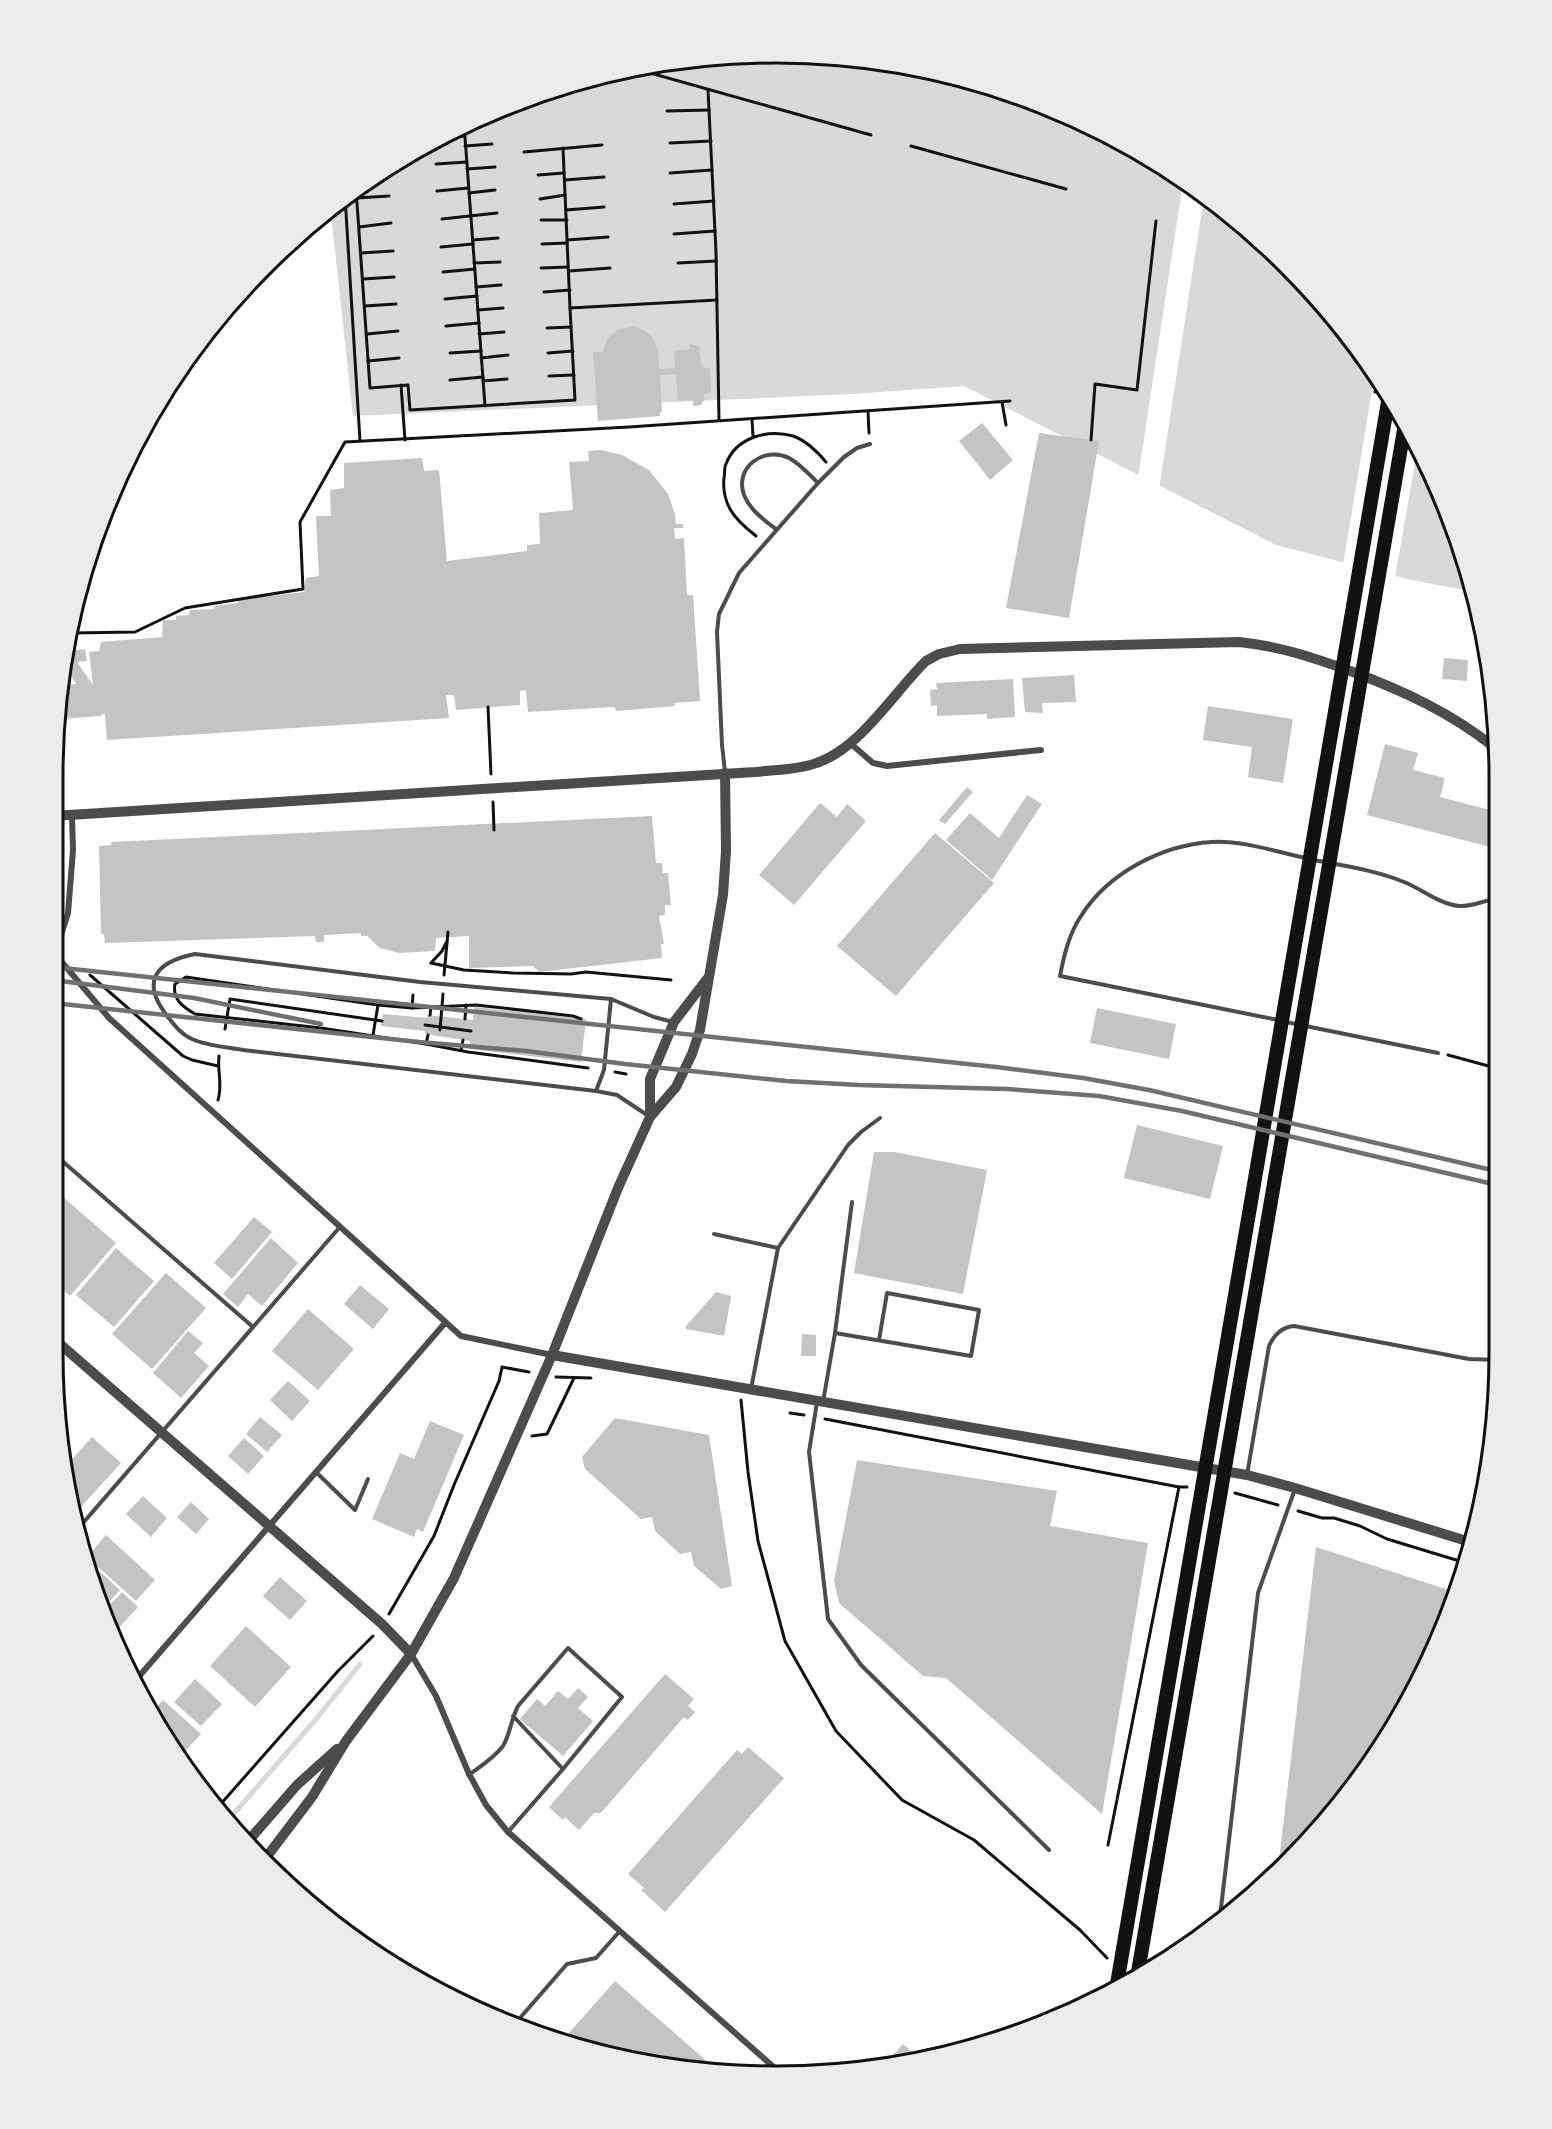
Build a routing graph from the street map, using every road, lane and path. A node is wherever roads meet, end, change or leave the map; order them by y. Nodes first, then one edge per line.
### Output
1 (654, 74) edge
2 (708, 90) junction
3 (709, 110) junction
4 (667, 111) dead end
5 (871, 135) dead end
6 (464, 136) edge
7 (711, 141) junction
8 (670, 142) dead end
9 (492, 144) dead end
10 (602, 145) dead end
11 (465, 146) junction
12 (911, 146) dead end
13 (563, 148) junction
14 (524, 152) dead end
15 (466, 162) junction
16 (436, 164) dead end
17 (495, 167) dead end
18 (467, 169) junction
19 (712, 170) junction
20 (564, 173) junction
21 (670, 173) dead end
22 (538, 175) dead end
23 (604, 177) dead end
24 (565, 180) junction
25 (469, 188) junction
26 (1066, 189) dead end
27 (495, 190) dead end
28 (437, 191) dead end
29 (469, 193) junction
30 (565, 195) junction
31 (389, 196) dead end
32 (359, 198) edge
33 (357, 199) edge
34 (540, 199) dead end
35 (714, 201) junction
36 (674, 204) dead end
37 (346, 207) edge
38 (604, 207) dead end
39 (566, 210) junction
40 (496, 213) dead end
41 (471, 216) junction
42 (442, 219) dead end
43 (541, 220) dead end
44 (567, 220) junction
45 (1156, 221) dead end
46 (391, 223) dead end
47 (359, 227) junction
48 (715, 231) junction
49 (674, 234) dead end
50 (608, 237) dead end
51 (498, 238) dead end
52 (567, 241) junction
53 (473, 242) junction
54 (542, 244) dead end
55 (441, 247) dead end
56 (393, 251) dead end
57 (361, 253) junction
58 (716, 261) junction
59 (500, 262) dead end
60 (474, 263) junction
61 (678, 263) dead end
62 (541, 268) dead end
63 (610, 268) dead end
64 (475, 269) junction
65 (569, 269) junction
66 (443, 272) dead end
67 (394, 278) dead end
68 (363, 279) junction
69 (501, 285) dead end
70 (476, 287) junction
71 (570, 290) junction
72 (544, 292) dead end
73 (477, 296) junction
74 (445, 299) dead end
75 (717, 300) junction
76 (396, 304) dead end
77 (365, 306) junction
78 (503, 308) dead end
79 (570, 308) junction
80 (478, 310) junction
81 (479, 322) junction
82 (446, 326) dead end
83 (572, 327) junction
84 (547, 328) dead end
85 (398, 331) dead end
86 (504, 332) dead end
87 (367, 334) junction
88 (480, 334) junction
89 (481, 351) junction
90 (573, 351) junction
91 (450, 353) dead end
92 (548, 353) dead end
93 (508, 355) dead end
94 (399, 358) dead end
95 (481, 358) junction
96 (368, 361) junction
97 (574, 375) junction
98 (549, 376) dead end
99 (483, 379) junction
100 (507, 379) dead end
101 (450, 380) dead end
102 (401, 385) junction
103 (1010, 401) dead end
104 (1002, 402) junction
105 (485, 406) junction
106 (1387, 410) edge
107 (868, 411) junction
108 (752, 419) junction
109 (719, 421) junction
110 (1006, 425) dead end
111 (753, 436) dead end
112 (1403, 438) edge
113 (405, 440) junction
114 (1091, 440) dead end
115 (360, 441) junction
116 (870, 444) joint
117 (818, 483) junction
118 (776, 529) junction
119 (78, 633) edge
120 (488, 707) dead end
121 (489, 742) dead end
122 (850, 743) junction
123 (1488, 743) edge
124 (1041, 750) dead end
125 (490, 754) dead end
126 (725, 773) junction
127 (491, 774) dead end
128 (493, 796) dead end
129 (63, 816) edge
130 (72, 816) junction
131 (494, 830) dead end
132 (1489, 901) edge
133 (63, 929) edge
134 (449, 937) dead end
135 (63, 963) edge
136 (92, 975) dead end
137 (707, 979) junction
138 (671, 980) dead end
139 (413, 994) dead end
140 (610, 999) junction
141 (378, 1005) junction
142 (466, 1005) junction
143 (431, 1007) junction
144 (412, 1008) junction
145 (430, 1015) dead end
146 (227, 1017) junction
147 (465, 1019) dead end
148 (581, 1019) dead end
149 (376, 1020) junction
150 (382, 1021) dead end
151 (674, 1022) junction
152 (425, 1025) dead end
153 (225, 1029) dead end
154 (471, 1031) dead end
155 (428, 1035) dead end
156 (373, 1036) junction
157 (463, 1040) dead end
158 (426, 1044) junction
159 (461, 1051) junction
160 (1438, 1053) joint
161 (219, 1055) dead end
162 (579, 1061) dead end
163 (218, 1066) junction
164 (579, 1066) junction
165 (1489, 1066) edge
166 (588, 1068) dead end
167 (615, 1072) dead end
168 (626, 1074) dead end
169 (596, 1091) junction
170 (214, 1114) junction
171 (650, 1117) junction
172 (880, 1119) dead end
173 (63, 1163) edge
174 (852, 1202) dead end
175 (339, 1228) junction
176 (714, 1234) dead end
177 (777, 1248) junction
178 (445, 1323) junction
179 (253, 1328) junction
180 (835, 1333) junction
181 (879, 1340) junction
182 (63, 1348) edge
183 (552, 1354) junction
184 (1489, 1360) edge
185 (506, 1368) dead end
186 (578, 1372) dead end
187 (565, 1378) dead end
188 (574, 1378) junction
189 (594, 1378) dead end
190 (751, 1390) junction
191 (820, 1402) junction
192 (742, 1403) dead end
193 (783, 1411) dead end
194 (815, 1418) junction
195 (162, 1433) junction
196 (548, 1434) dead end
197 (317, 1473) junction
198 (1247, 1475) junction
199 (368, 1479) dead end
200 (1179, 1487) junction
201 (1189, 1487) dead end
202 (1295, 1488) junction
203 (1233, 1493) dead end
204 (1289, 1508) junction
205 (84, 1522) edge
206 (269, 1526) junction
207 (1464, 1540) edge
208 (1458, 1561) edge
209 (396, 1605) dead end
210 (371, 1638) dead end
211 (411, 1654) junction
212 (141, 1675) edge
213 (513, 1716) junction
214 (346, 1741) junction
215 (563, 1769) junction
216 (469, 1774) junction
217 (223, 1802) edge
218 (508, 1832) junction
219 (252, 1836) edge
220 (1108, 1845) dead end
221 (1049, 1850) dead end
222 (269, 1854) edge
223 (1221, 1910) edge
224 (619, 1932) junction
225 (1111, 1963) dead end
226 (1139, 1966) edge
227 (1118, 1977) edge
228 (520, 2018) edge
229 (772, 2066) edge

1 - 2 path
2 - 3 path
2 - 5 path
3 - 4 path
3 - 7 path
6 - 11 path
7 - 8 path
7 - 19 path
9 - 11 path
10 - 13 path
11 - 15 path
12 - 26 path
13 - 14 path
13 - 20 path
15 - 16 path
15 - 18 path
17 - 18 path
18 - 25 path
19 - 21 path
19 - 35 path
20 - 22 path
20 - 24 path
23 - 24 path
24 - 30 path
25 - 28 path
25 - 29 path
27 - 29 path
29 - 41 path
30 - 34 path
30 - 39 path
31 - 32 path
33 - 47 path
35 - 36 path
35 - 48 path
37 - 115 path
38 - 39 path
39 - 44 path
40 - 41 path
41 - 42 path
41 - 53 path
43 - 44 path
44 - 52 path
45 - 114 path
46 - 47 path
47 - 57 path
48 - 49 path
48 - 58 path
50 - 52 path
51 - 53 path
52 - 54 path
52 - 65 path
53 - 55 path
53 - 60 path
56 - 57 path
57 - 68 path
58 - 61 path
58 - 75 path
59 - 60 path
60 - 64 path
62 - 65 path
63 - 65 path
64 - 66 path
64 - 70 path
65 - 71 path
67 - 68 path
68 - 77 path
69 - 70 path
70 - 73 path
71 - 72 path
71 - 79 path
73 - 74 path
73 - 80 path
75 - 79 path
75 - 109 path
76 - 77 path
77 - 87 path
78 - 80 path
79 - 83 path
80 - 81 path
81 - 82 path
81 - 88 path
83 - 84 path
83 - 90 path
85 - 87 path
86 - 88 path
87 - 96 path
88 - 89 path
89 - 91 path
89 - 95 path
90 - 92 path
90 - 97 path
93 - 95 path
94 - 96 path
95 - 99 path
96 - 102 path
97 - 98 path
97 - 105 path
99 - 100 path
99 - 101 path
99 - 105 path
102 - 105 path
102 - 113 path
103 - 104 path
104 - 107 path
104 - 110 path
106 - 227 highway
107 - 108 path
107 - 116 path
108 - 109 path
108 - 111 path
109 - 113 path
112 - 226 highway
113 - 115 path
115 - 119 path
116 - 117 lane
117 - 118 lane
117 - 118 lane
118 - 126 lane
120 - 127 path
121 - 125 path
122 - 123 street
122 - 124 street
122 - 126 street
126 - 130 street
126 - 137 street
128 - 131 path
129 - 130 street
130 - 133 street
132 - 160 lane
134 - 138 path
135 - 170 street
136 - 163 path
137 - 151 street
137 - 171 street
139 - 144 path
140 - 151 lane
140 - 169 lane
140 - 169 lane
141 - 144 path
141 - 146 path
141 - 149 path
142 - 143 path
142 - 147 path
142 - 148 path
143 - 144 path
143 - 145 path
146 - 149 path
146 - 153 path
146 - 156 path
149 - 150 path
149 - 156 path
151 - 171 street
152 - 154 path
155 - 158 path
156 - 158 path
157 - 159 path
158 - 159 path
159 - 164 path
160 - 165 path
161 - 163 path
162 - 164 path
163 - 170 path
164 - 166 path
167 - 168 path
169 - 171 lane
170 - 175 street
171 - 183 street
172 - 177 lane
173 - 179 lane
174 - 180 lane
175 - 178 street
175 - 179 lane
176 - 177 lane
177 - 190 lane
178 - 183 street
178 - 197 street
179 - 195 lane
180 - 181 lane
180 - 191 lane
181 - 181 lane
182 - 195 street
183 - 190 street
183 - 211 street
184 - 198 lane
185 - 209 path
186 - 188 path
187 - 188 path
188 - 189 path
188 - 196 path
190 - 191 street
191 - 194 lane
191 - 198 street
192 - 225 path
193 - 194 path
194 - 200 path
194 - 221 lane
195 - 205 lane
195 - 206 street
197 - 199 lane
197 - 206 street
198 - 202 street
200 - 201 path
200 - 220 path
202 - 204 lane
202 - 207 street
203 - 204 path
204 - 208 path
204 - 223 lane
206 - 211 street
206 - 212 street
210 - 217 path
211 - 214 street
211 - 216 street
213 - 215 lane
213 - 215 lane
213 - 216 lane
214 - 219 street
214 - 222 street
215 - 218 lane
216 - 218 street
218 - 224 street
224 - 228 lane
224 - 229 street

